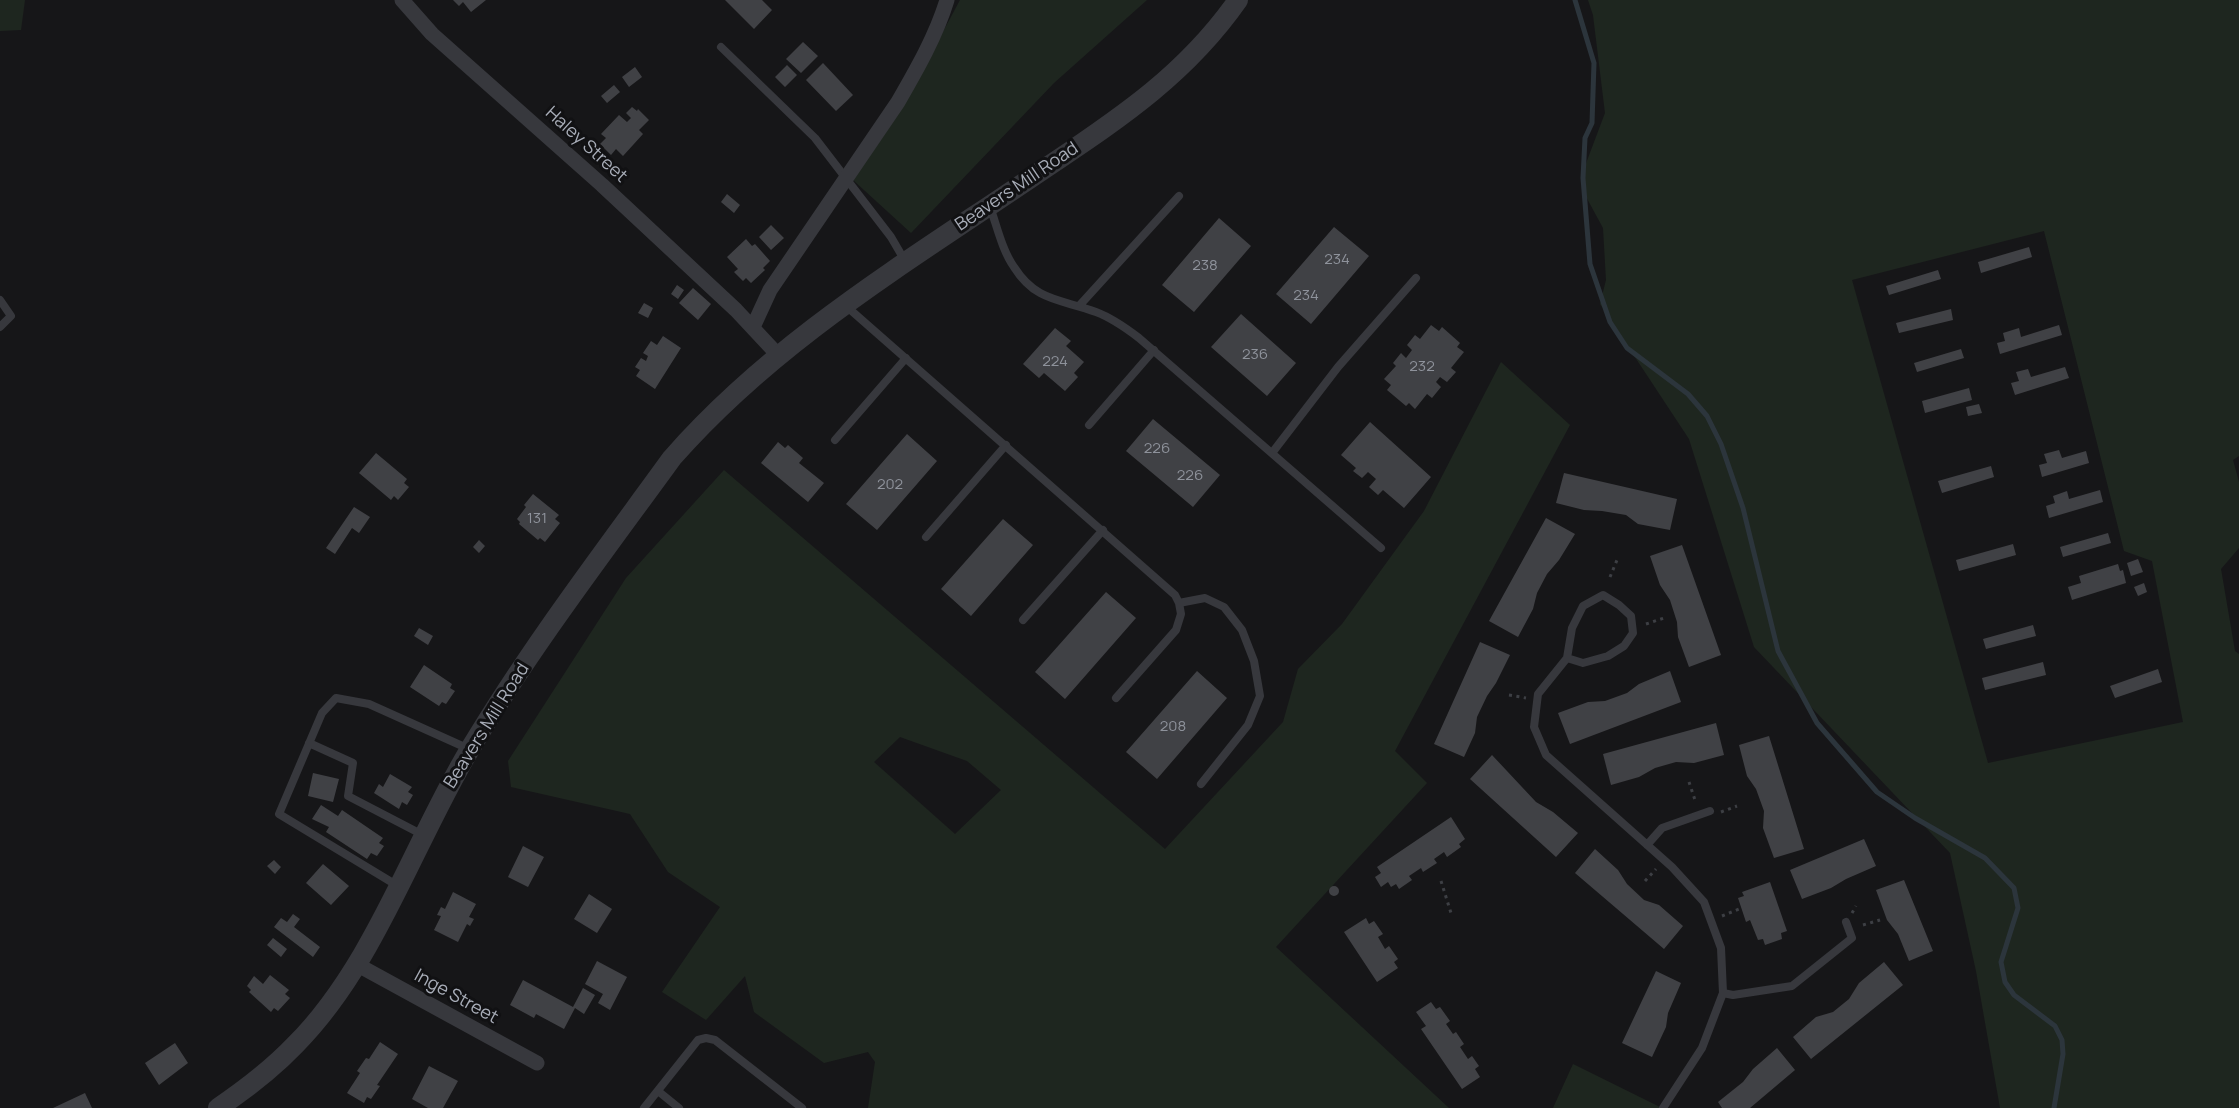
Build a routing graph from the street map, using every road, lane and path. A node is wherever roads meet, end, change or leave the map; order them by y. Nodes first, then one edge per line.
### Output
1 (947, 0) edge
2 (1238, 0) edge
3 (410, 3) edge
4 (721, 46) dead end
5 (845, 178) junction
6 (1179, 196) dead end
7 (990, 206) junction
8 (906, 262) junction
9 (1416, 278) dead end
10 (0, 300) edge
11 (845, 305) junction
12 (1079, 306) junction
13 (0, 327) edge
14 (753, 327) junction
15 (1154, 350) junction
16 (778, 355) junction
17 (906, 358) junction
18 (1089, 425) dead end
19 (835, 440) dead end
20 (1006, 445) junction
21 (1272, 453) junction
22 (1103, 530) junction
23 (926, 537) dead end
24 (1381, 549) dead end
25 (1617, 560) dead end
26 (1610, 577) dead end
27 (1179, 603) junction
28 (1664, 618) dead end
29 (1023, 620) dead end
30 (1646, 624) dead end
31 (1567, 658) junction
32 (1509, 695) dead end
33 (1116, 698) dead end
34 (1527, 698) dead end
35 (309, 743) junction
36 (470, 750) junction
37 (1689, 782) dead end
38 (1201, 784) dead end
39 (1695, 800) dead end
40 (1737, 806) dead end
41 (1710, 811) dead end
42 (1719, 812) dead end
43 (424, 835) junction
44 (1647, 845) junction
45 (1657, 867) dead end
46 (1441, 881) dead end
47 (1645, 881) dead end
48 (398, 886) junction
49 (1739, 909) dead end
50 (1452, 913) dead end
51 (1722, 916) dead end
52 (1880, 920) dead end
53 (1846, 922) dead end
54 (1863, 925) dead end
55 (356, 964) junction
56 (1723, 993) junction
57 (537, 1063) dead end
58 (658, 1091) junction
59 (218, 1108) edge
60 (644, 1108) edge
61 (679, 1108) edge
62 (802, 1108) edge
63 (1663, 1108) edge

1 - 5 street
2 - 7 street, Beavers Mill Road
3 - 14 street, Haley Street
4 - 5 lane
5 - 8 lane
5 - 14 street
6 - 12 lane
7 - 8 street, Beavers Mill Road
7 - 12 lane
8 - 11 street, Beavers Mill Road
9 - 21 lane
10 - 13 lane
11 - 16 street, Beavers Mill Road
11 - 17 lane
12 - 15 lane
14 - 16 street
15 - 18 lane
15 - 21 lane
16 - 36 street, Beavers Mill Road
17 - 19 lane
17 - 20 lane
20 - 22 lane
20 - 23 lane
21 - 24 lane
22 - 27 lane
22 - 29 lane
25 - 26 path
27 - 33 lane
27 - 38 lane
28 - 30 path
31 - 31 lane
31 - 44 lane
32 - 34 path
35 - 36 lane
35 - 43 lane
35 - 48 lane
36 - 43 street, Beavers Mill Road
37 - 39 path
40 - 42 path
41 - 44 lane
43 - 48 street, Beavers Mill Road
44 - 56 lane
45 - 47 path
46 - 50 path
48 - 55 street, Beavers Mill Road
49 - 51 path
52 - 54 path
53 - 56 lane
55 - 57 street, Inge Street
55 - 59 street, Beavers Mill Road
56 - 63 lane
58 - 60 lane
58 - 61 lane
58 - 62 lane

